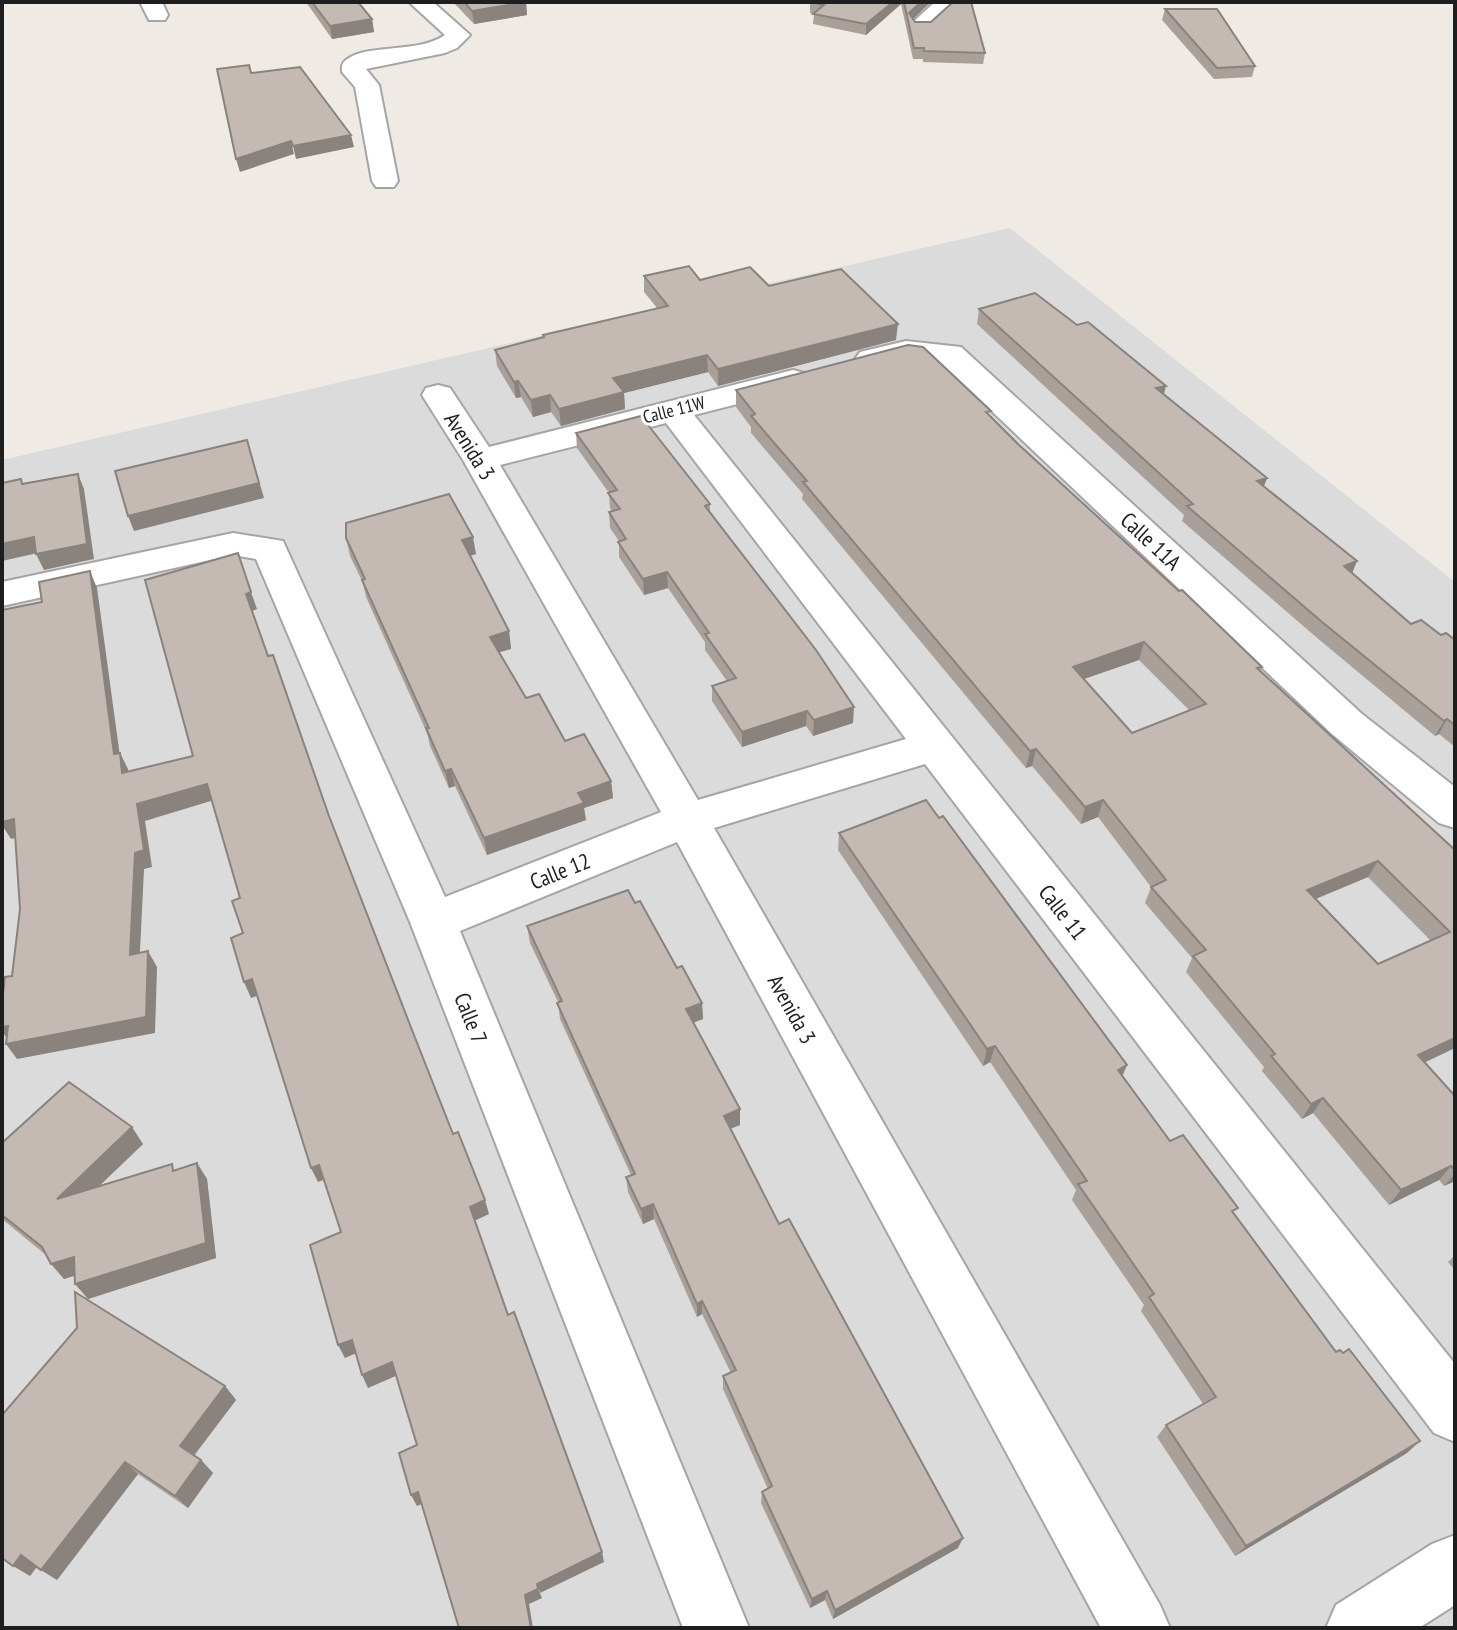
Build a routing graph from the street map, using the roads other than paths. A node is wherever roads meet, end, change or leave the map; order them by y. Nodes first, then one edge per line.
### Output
1 (420, 2) edge
2 (948, 2) edge
3 (922, 24) edge
4 (385, 181) dead end
5 (828, 370) joint
6 (438, 395) dead end
7 (673, 410) junction
8 (480, 460) junction
9 (2, 594) edge
10 (932, 746) junction
11 (1455, 811) edge
12 (687, 820) junction
13 (433, 922) junction
14 (1455, 1412) edge
15 (1455, 1567) edge
16 (716, 1628) edge
17 (1137, 1628) edge
18 (1359, 1628) edge

1 - 4 street
2 - 3 street
5 - 7 street, Calle 11W
5 - 11 street, Calle 11A
6 - 8 street, Avenida 3
7 - 8 street, Calle 11W
7 - 10 street, Calle 11
8 - 12 street, Avenida 3
9 - 13 street, Calle 7
10 - 12 street, Calle 12
10 - 14 street, Calle 11
12 - 13 street, Calle 12
12 - 17 street, Avenida 3
13 - 16 street, Calle 7
15 - 18 street

